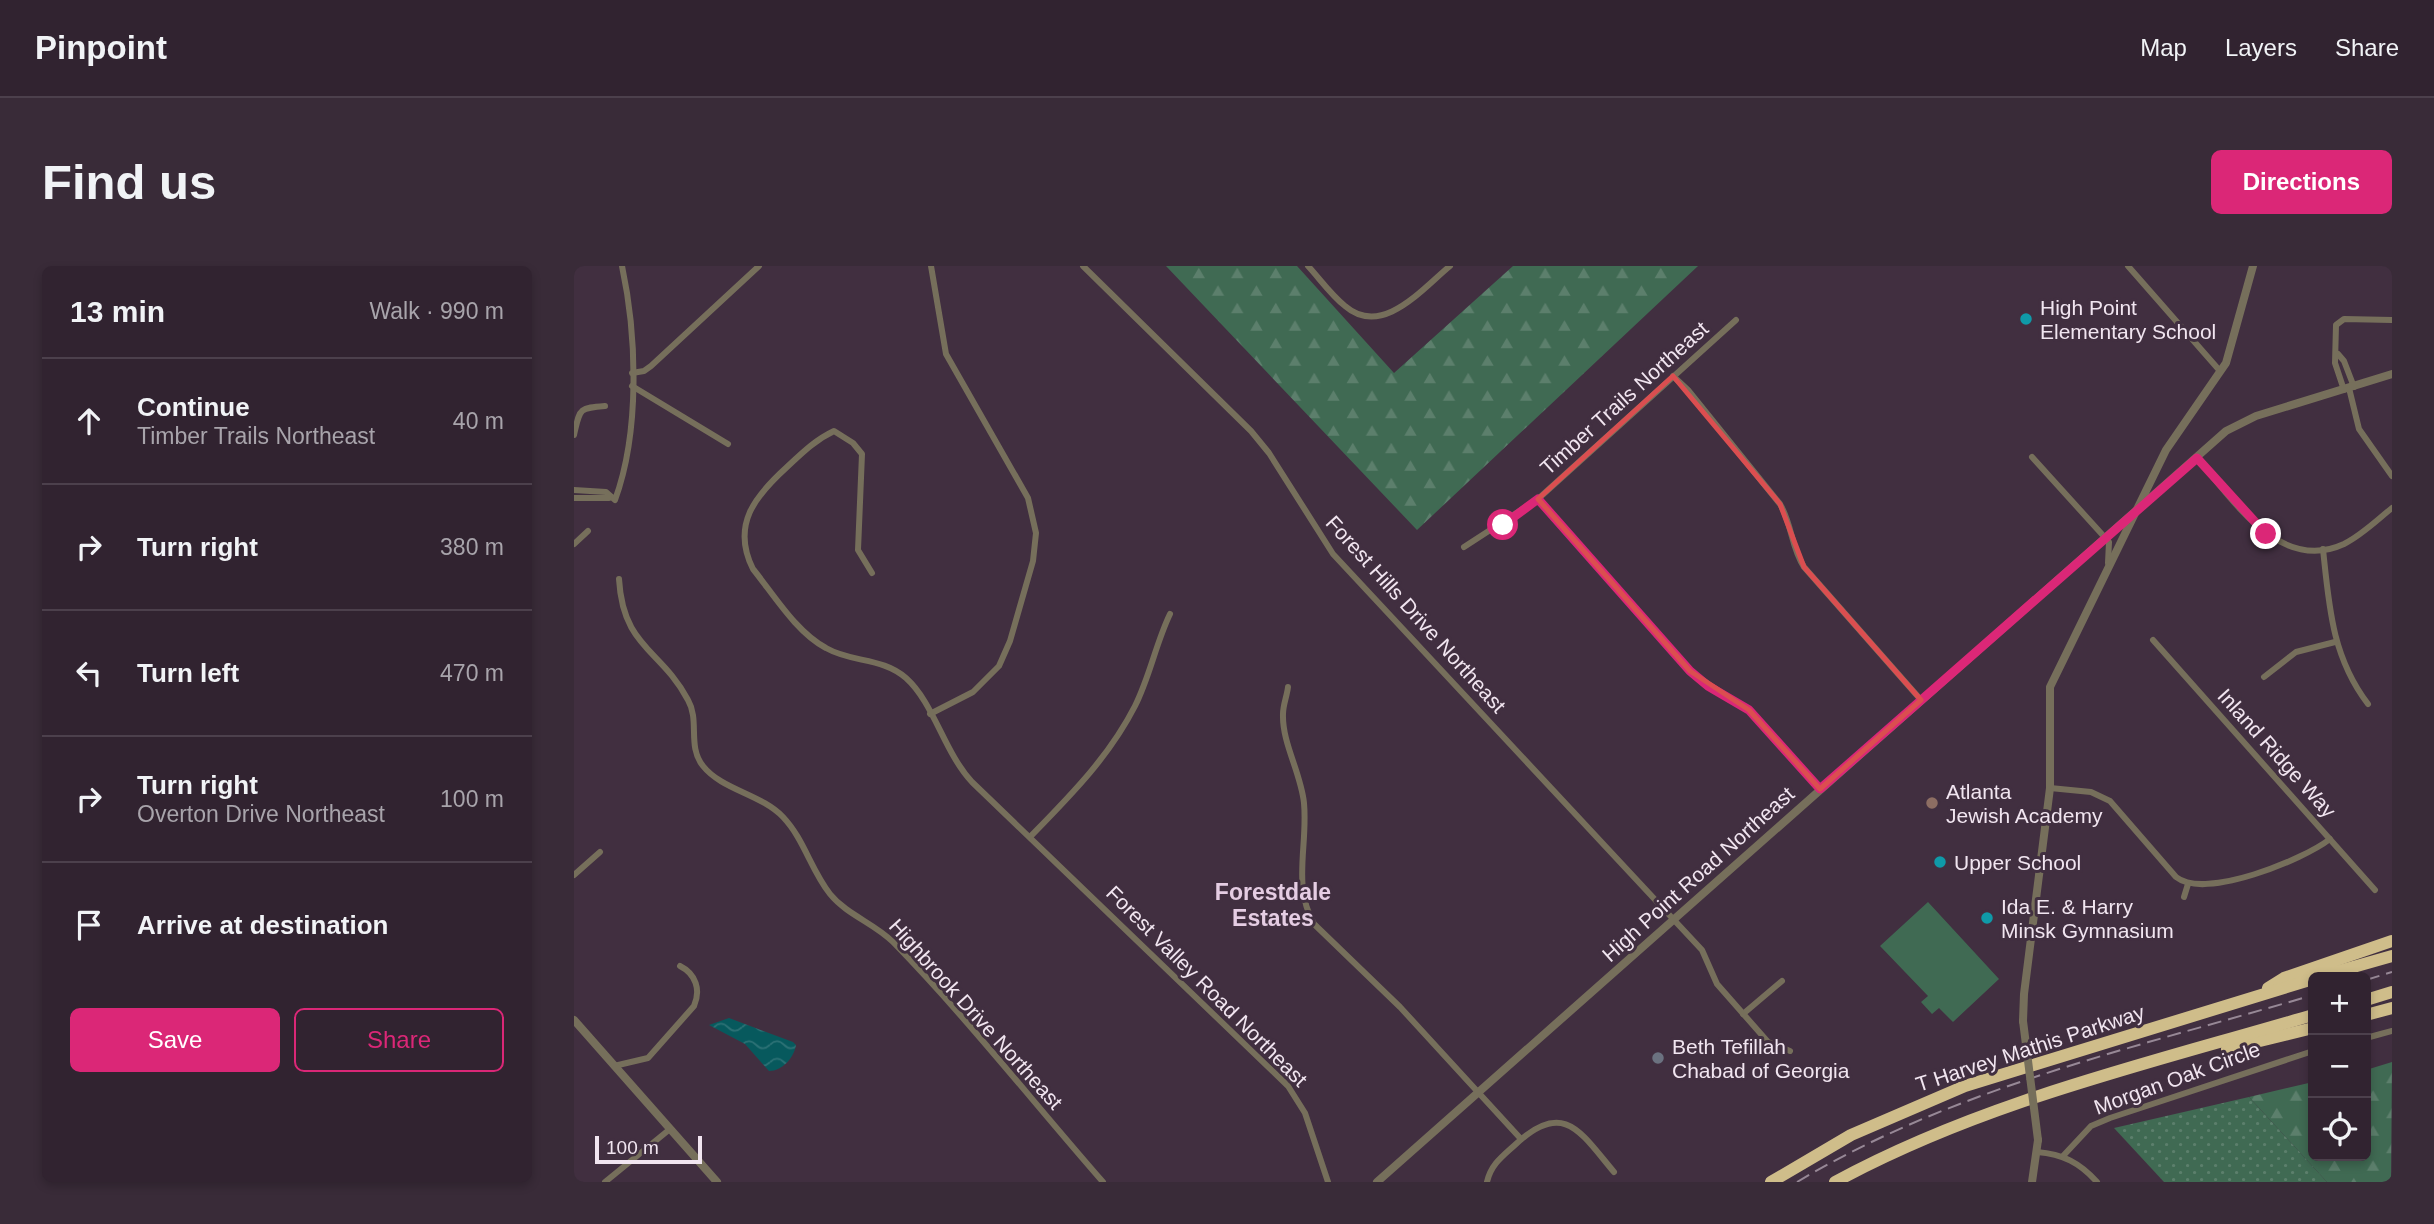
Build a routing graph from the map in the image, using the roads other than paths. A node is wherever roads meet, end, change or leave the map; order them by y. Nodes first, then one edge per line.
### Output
1 (622, 266) edge
2 (759, 266) edge
3 (931, 266) edge
4 (1083, 266) edge
5 (1308, 266) edge
6 (1450, 266) edge
7 (2128, 266) edge
8 (2253, 266) edge
9 (1736, 320) dead end
10 (2392, 320) edge
11 (2338, 354) junction
12 (2221, 371) junction
13 (632, 373) junction
14 (2392, 374) edge
15 (1673, 376) junction
16 (632, 386) junction
17 (2349, 388) junction
18 (605, 406) dead end
19 (574, 435) edge
20 (728, 444) dead end
21 (2032, 457) dead end
22 (2197, 458) junction
23 (2392, 475) edge
24 (574, 489) edge
25 (574, 498) edge
26 (612, 499) junction
27 (1538, 499) junction
28 (2392, 508) edge
29 (2135, 510) junction
30 (588, 531) dead end
31 (2104, 536) junction
32 (574, 544) edge
33 (1464, 547) dead end
34 (2323, 549) junction
35 (2108, 563) junction
36 (872, 573) dead end
37 (620, 579) dead end
38 (1170, 614) dead end
39 (2153, 640) dead end
40 (2336, 642) junction
41 (2264, 677) dead end
42 (1289, 687) dead end
43 (1921, 700) junction
44 (2368, 704) dead end
45 (930, 714) junction
46 (2050, 788) junction
47 (1820, 789) junction
48 (1030, 836) junction
49 (2330, 839) junction
50 (600, 852) dead end
51 (574, 875) edge
52 (2188, 884) junction
53 (2375, 890) dead end
54 (2184, 897) dead end
55 (1674, 918) junction
56 (2392, 941) edge
57 (2392, 956) edge
58 (680, 966) dead end
59 (2337, 972) edge
60 (2308, 980) edge
61 (1782, 981) dead end
62 (2392, 992) edge
63 (2256, 995) junction
64 (2371, 998) edge
65 (2392, 1008) edge
66 (2371, 1013) edge
67 (1743, 1014) junction
68 (2308, 1016) edge
69 (574, 1020) edge
70 (2308, 1029) edge
71 (2392, 1031) edge
72 (2371, 1037) edge
73 (1790, 1051) dead end
74 (2308, 1053) edge
75 (614, 1066) junction
76 (2087, 1082) junction
77 (1478, 1093) junction
78 (670, 1129) junction
79 (1521, 1139) junction
80 (2037, 1152) junction
81 (2063, 1156) junction
82 (1614, 1172) dead end
83 (605, 1182) edge
84 (717, 1182) edge
85 (1102, 1182) edge
86 (1328, 1182) edge
87 (1377, 1182) edge
88 (1487, 1182) edge
89 (1771, 1182) edge
90 (1835, 1182) edge
91 (2032, 1182) edge
92 (2097, 1182) edge

1 - 13 street
2 - 13 street
3 - 45 street
4 - 55 street, Forest Hills Drive Northeast
5 - 6 street
7 - 12 street
8 - 12 street
9 - 15 street, Timber Trails Northeast
10 - 11 street
11 - 17 street
11 - 17 street
12 - 29 street
13 - 16 street
14 - 17 street, High Point Road Northeast
15 - 27 street, Timber Trails Northeast
15 - 43 street
16 - 20 street
16 - 26 street
17 - 22 street, High Point Road Northeast
17 - 23 street
18 - 19 street
21 - 31 street
22 - 29 street, High Point Road Northeast
22 - 34 street
24 - 26 street
25 - 26 street
27 - 33 street, Timber Trails Northeast
27 - 47 street
28 - 34 street
29 - 31 street, High Point Road Northeast
29 - 35 street
30 - 32 street
31 - 35 street
31 - 43 street, High Point Road Northeast
34 - 40 street
35 - 46 street
36 - 45 street, Forest Valley Road Northeast
37 - 85 street, Highbrook Drive Northeast
38 - 48 street
39 - 49 street, Inland Ridge Way
40 - 41 street
40 - 44 street
42 - 77 street
43 - 47 street, High Point Road Northeast
45 - 48 street, Forest Valley Road Northeast
46 - 52 street
46 - 80 street, bridge
47 - 55 street, High Point Road Northeast
48 - 86 street, Forest Valley Road Northeast
49 - 52 street
49 - 53 street, Inland Ridge Way
50 - 51 street
52 - 54 street
55 - 67 street, Forest Hills Drive Northeast
55 - 77 street, High Point Road Northeast
56 - 63 highway
57 - 59 highway, T Harvey Mathis Parkway
58 - 75 street
60 - 63 highway, T Harvey Mathis Parkway
61 - 67 street
62 - 64 highway
63 - 89 highway, T Harvey Mathis Parkway
65 - 66 highway
67 - 73 street, Forest Hills Drive Northeast
68 - 76 highway
69 - 75 street
70 - 76 highway
71 - 72 street
74 - 81 street, Morgan Oak Circle
75 - 78 street
76 - 90 highway
77 - 79 street
77 - 87 street, High Point Road Northeast
78 - 83 street
78 - 84 street
79 - 82 street
79 - 88 street
80 - 81 street
80 - 91 street
81 - 92 street

